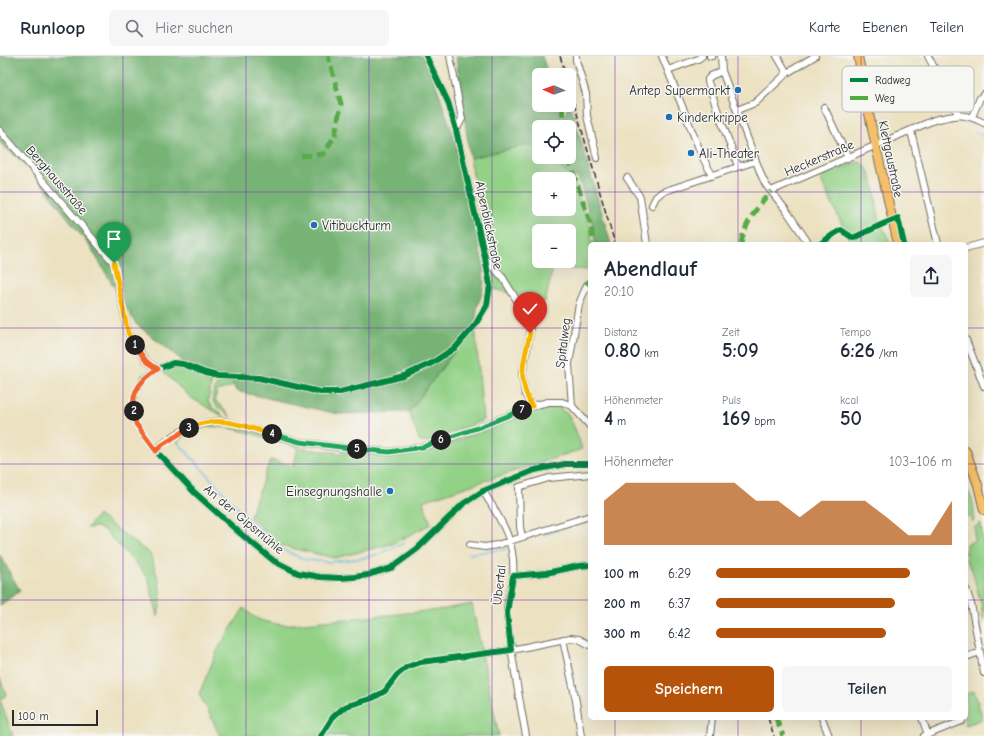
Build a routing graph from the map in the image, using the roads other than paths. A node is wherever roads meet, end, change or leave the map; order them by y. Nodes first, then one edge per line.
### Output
1 (426, 56) edge
2 (450, 56) edge
3 (576, 56) edge
4 (662, 56) edge
5 (702, 56) edge
6 (721, 56) edge
7 (777, 56) edge
8 (815, 56) edge
9 (858, 56) edge
10 (928, 56) edge
11 (860, 66) edge
12 (933, 66) edge
13 (668, 70) junction
14 (722, 71) junction
15 (787, 73) junction
16 (984, 94) edge
17 (824, 108) dead end
18 (737, 110) junction
19 (869, 112) edge
20 (958, 114) joint
21 (972, 117) junction
22 (984, 123) edge
23 (456, 130) junction
24 (0, 131) edge
25 (911, 131) junction
26 (876, 146) junction
27 (597, 158) dead end
28 (848, 158) junction
29 (756, 161) junction
30 (738, 166) junction
31 (712, 175) junction
32 (627, 178) dead end
33 (771, 190) junction
34 (652, 205) dead end
35 (647, 242) edge
36 (808, 242) edge
37 (898, 242) edge
38 (938, 242) edge
39 (984, 243) edge
40 (968, 247) edge
41 (485, 258) junction
42 (587, 285) dead end
43 (968, 345) edge
44 (158, 369) junction
45 (984, 386) edge
46 (532, 406) junction
47 (572, 406) junction
48 (588, 424) edge
49 (156, 451) junction
50 (968, 456) edge
51 (588, 464) edge
52 (588, 474) edge
53 (980, 486) edge
54 (483, 491) junction
55 (984, 508) edge
56 (588, 517) edge
57 (522, 537) junction
58 (510, 540) junction
59 (470, 545) dead end
60 (588, 565) edge
61 (513, 576) junction
62 (968, 596) edge
63 (563, 639) junction
64 (588, 644) edge
65 (511, 650) junction
66 (980, 652) junction
67 (480, 654) dead end
68 (968, 656) edge
69 (984, 673) edge
70 (712, 720) edge
71 (823, 720) edge
72 (922, 720) edge
73 (962, 721) dead end
74 (926, 735) edge
75 (526, 736) edge
76 (581, 736) edge
77 (710, 736) edge
78 (829, 736) edge

1 - 23 street, Alpenblickstraße
2 - 23 street
3 - 27 street
4 - 13 street
5 - 13 street
6 - 14 street
7 - 15 street
8 - 15 street
9 - 11 main road, Klettgaustraße
10 - 12 street
13 - 31 street
14 - 18 street
14 - 30 street
15 - 18 street
16 - 21 street
17 - 28 street
18 - 29 street
19 - 26 main road, Klettgaustraße
20 - 21 street
20 - 25 street, Heckerstraße
21 - 22 street
23 - 41 street, Alpenblickstraße
24 - 44 street, Berghausstraße
25 - 26 street, Heckerstraße
25 - 38 street
26 - 28 street, Heckerstraße
26 - 37 main road, Klettgaustraße
28 - 33 street, Heckerstraße
29 - 30 street
29 - 33 street
30 - 31 street
31 - 34 street
32 - 35 street
33 - 36 street
39 - 40 street
41 - 44 street, Alpenblickstraße
41 - 46 street
42 - 47 street, Spitalweg
43 - 45 street
44 - 49 street, An der Gipsmühle
46 - 47 street
46 - 49 street
47 - 48 street
49 - 54 street, An der Gipsmühle
50 - 53 main road
51 - 54 street, An der Gipsmühle
52 - 57 street
53 - 55 main road
54 - 58 street, Übertal
56 - 57 street
57 - 58 street
58 - 59 street
58 - 61 street, Übertal
60 - 61 street
61 - 65 street, Übertal
62 - 66 street
63 - 64 street
63 - 65 street
63 - 76 street
65 - 67 street
65 - 75 street, Übertal
66 - 68 street
66 - 69 street
70 - 77 street
71 - 78 street
72 - 74 street
73 - 74 street

